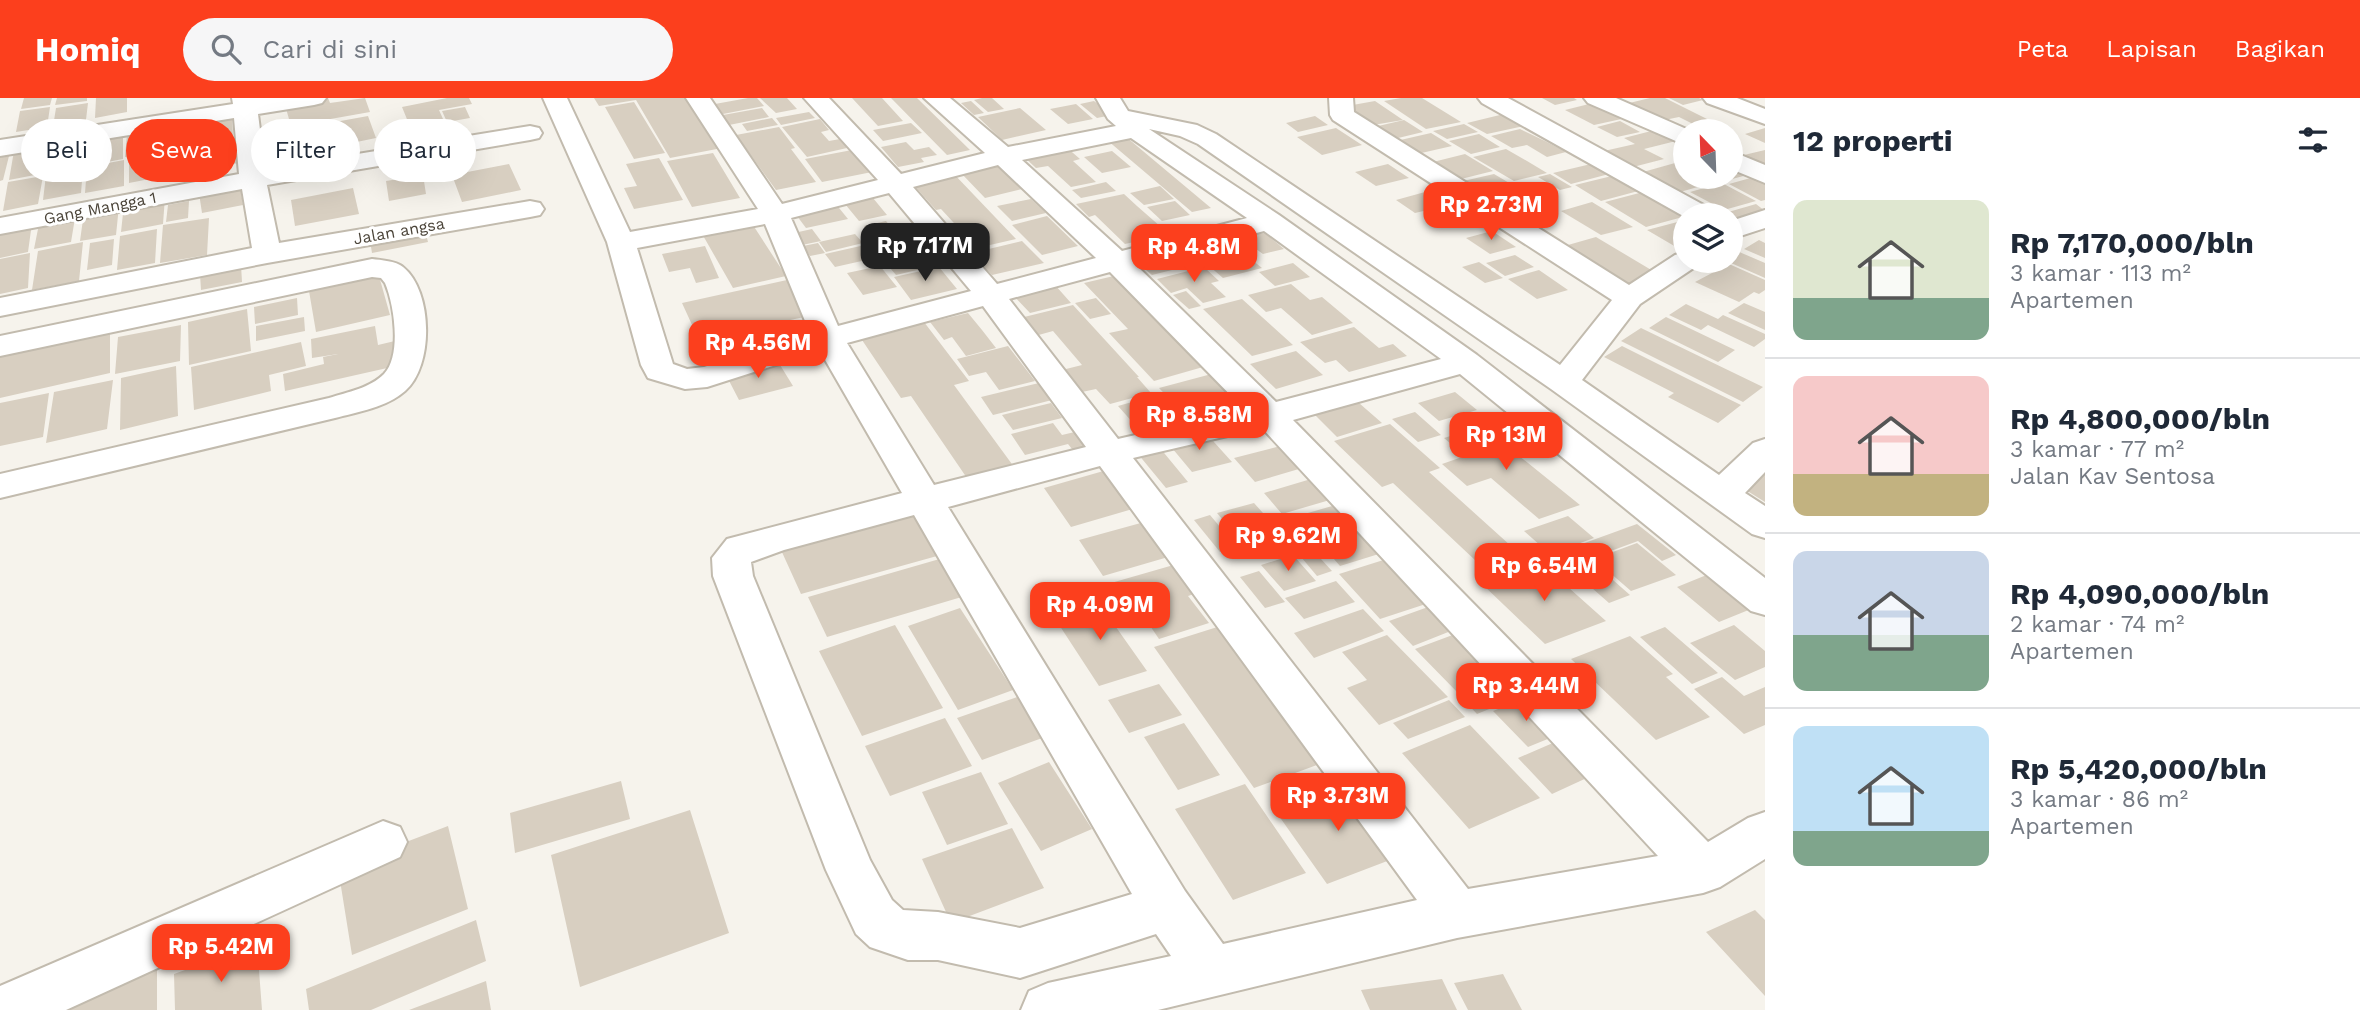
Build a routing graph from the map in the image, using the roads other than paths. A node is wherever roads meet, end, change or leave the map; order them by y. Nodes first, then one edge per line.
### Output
1 (314, 98) edge
2 (555, 98) edge
3 (698, 98) edge
4 (816, 98) edge
5 (936, 98) edge
6 (1490, 98) edge
7 (1596, 98) edge
8 (1715, 98) edge
9 (244, 104) edge
10 (1342, 106) edge
11 (1120, 114) edge
12 (1765, 117) edge
13 (530, 133) dead end
14 (1673, 133) edge
15 (0, 148) edge
16 (1004, 156) junction
17 (360, 161) edge
18 (251, 162) edge
19 (1743, 164) edge
20 (1765, 174) edge
21 (251, 179) edge
22 (254, 182) edge
23 (896, 184) junction
24 (1679, 203) edge
25 (530, 209) dead end
26 (775, 214) junction
27 (1765, 218) edge
28 (1269, 221) junction
29 (0, 226) edge
30 (1743, 226) edge
31 (621, 242) junction
32 (267, 254) junction
33 (1116, 261) junction
34 (1673, 269) edge
35 (990, 296) junction
36 (1629, 298) junction
37 (0, 307) edge
38 (828, 338) junction
39 (0, 346) edge
40 (1466, 362) junction
41 (1563, 382) junction
42 (1270, 415) junction
43 (1765, 451) edge
44 (1110, 452) junction
45 (0, 486) edge
46 (1722, 494) junction
47 (927, 501) junction
48 (1765, 525) edge
49 (1765, 600) edge
50 (1765, 832) edge
51 (383, 842) dead end
52 (1703, 871) junction
53 (1167, 907) junction
54 (1457, 914) junction
55 (1211, 970) junction
56 (6, 1010) edge
57 (1048, 1010) edge

1 - 9 street
2 - 31 street
3 - 26 street
4 - 23 street
5 - 16 street
6 - 24 street
7 - 14 street
8 - 12 street
9 - 15 street
9 - 18 street
10 - 36 street
11 - 16 street
11 - 28 street
11 - 41 street
13 - 17 street, Gang Mangga 1
16 - 23 street
16 - 33 street
19 - 20 street
21 - 29 street, Gang Mangga 1
22 - 32 street
23 - 26 street
23 - 35 street
25 - 32 street, Jalan angsa
26 - 31 street
26 - 38 street
27 - 30 street
28 - 33 street
28 - 40 street
31 - 38 street
32 - 37 street, Jalan angsa
33 - 35 street
33 - 42 street
34 - 36 street
35 - 38 street
35 - 44 street
36 - 41 street
38 - 47 street
39 - 45 street
40 - 42 street
40 - 49 street
41 - 46 street
42 - 44 street
42 - 52 street
43 - 46 street
44 - 47 street
44 - 54 street
46 - 48 street
47 - 53 street
47 - 53 street
50 - 52 street
51 - 56 street
52 - 54 street
53 - 55 street
54 - 55 street
55 - 57 street

